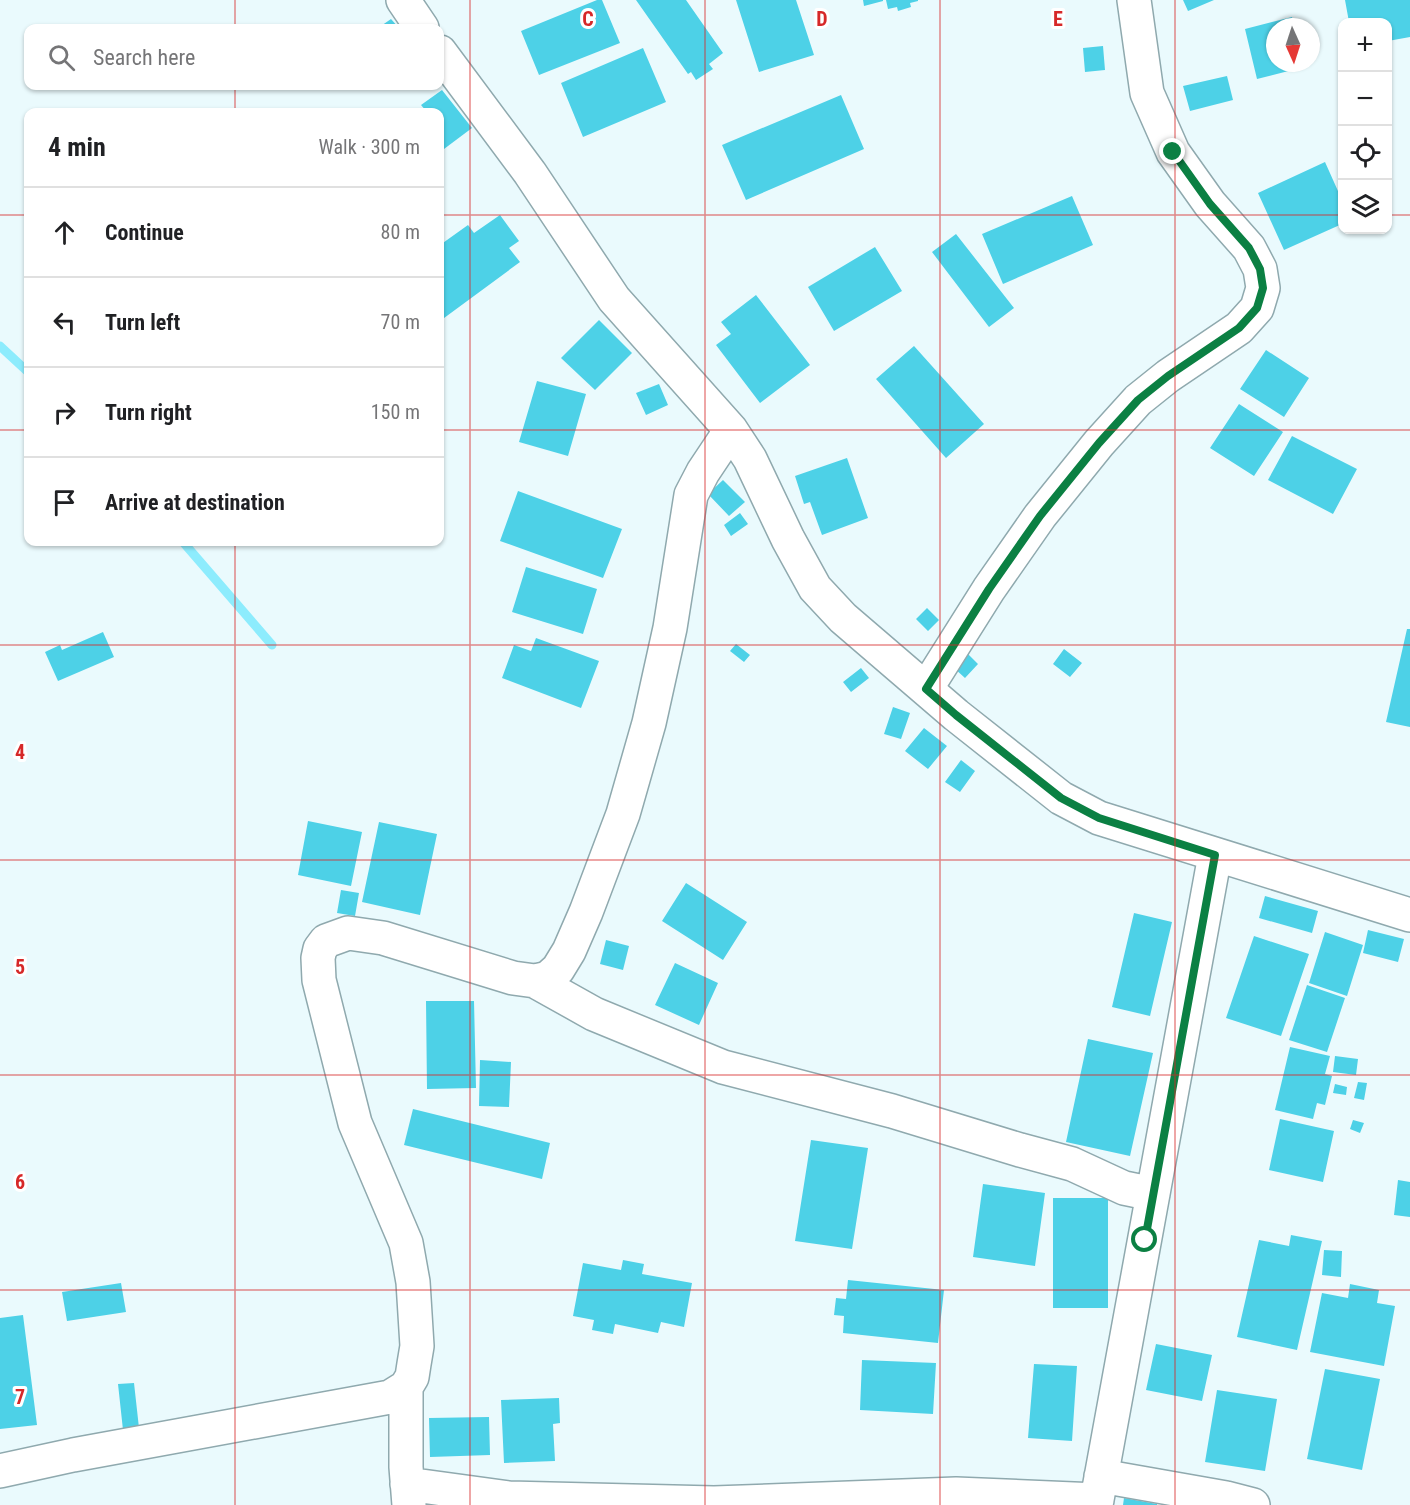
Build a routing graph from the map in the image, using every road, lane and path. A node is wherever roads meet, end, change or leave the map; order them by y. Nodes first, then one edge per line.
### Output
1 (403, 0) edge
2 (1134, 0) edge
3 (419, 24) edge
4 (444, 57) edge
5 (731, 430) junction
6 (926, 689) junction
7 (1215, 855) junction
8 (1410, 915) edge
9 (535, 981) junction
10 (1153, 1194) junction
11 (406, 1387) junction
12 (0, 1471) edge
13 (408, 1494) edge
14 (1098, 1494) edge
15 (1253, 1505) edge

1 - 3 street
2 - 6 street
4 - 5 street
5 - 6 street
5 - 9 street
6 - 7 street
7 - 8 street
7 - 10 street
9 - 10 street
9 - 11 street
10 - 14 street
11 - 12 street
11 - 13 street
13 - 14 street
14 - 15 street

